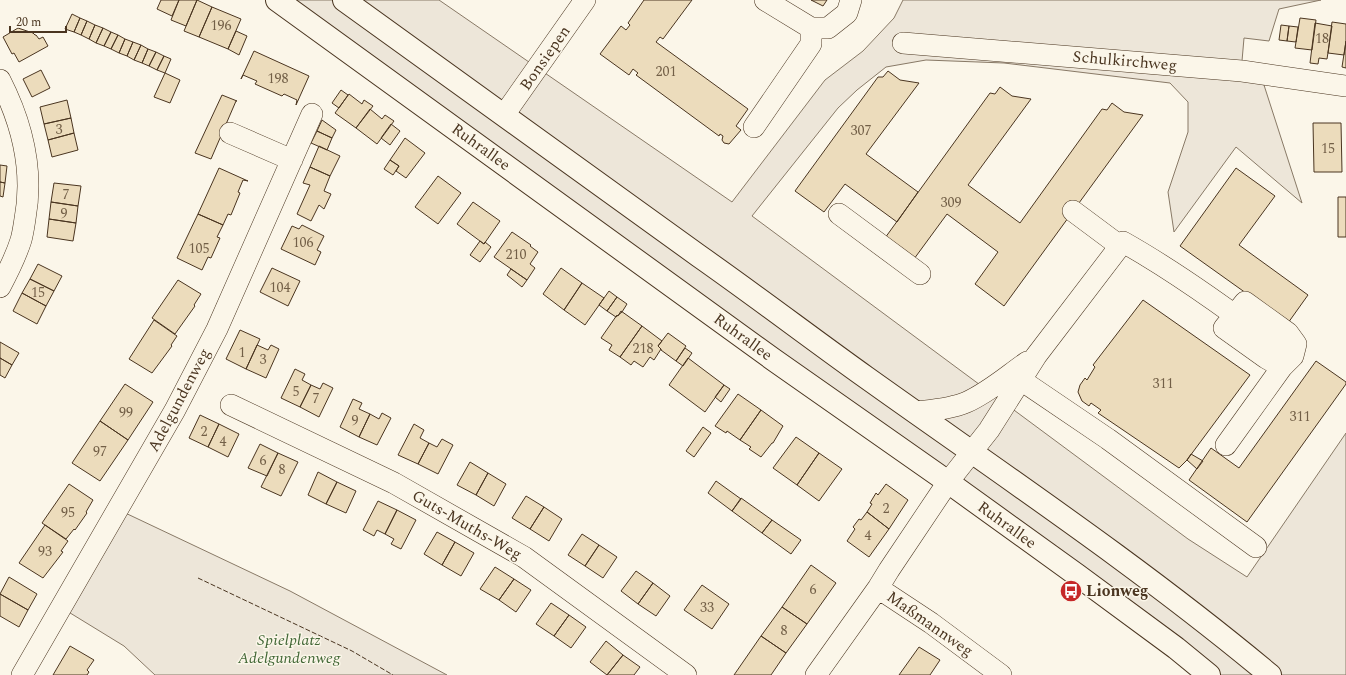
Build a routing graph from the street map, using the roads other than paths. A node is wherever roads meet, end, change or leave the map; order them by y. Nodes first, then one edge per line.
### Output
1 (277, 0) edge
2 (344, 0) edge
3 (585, 0) edge
4 (764, 0) edge
5 (851, 0) edge
6 (811, 28) junction
7 (903, 43) dead end
8 (0, 80) edge
9 (1346, 86) edge
10 (312, 114) dead end
11 (504, 115) junction
12 (754, 127) dead end
13 (230, 133) dead end
14 (292, 160) junction
15 (1073, 211) dead end
16 (839, 214) dead end
17 (1122, 244) junction
18 (920, 274) dead end
19 (0, 287) edge
20 (1036, 356) junction
21 (1021, 380) junction
22 (231, 405) dead end
23 (915, 412) junction
24 (1226, 445) dead end
25 (972, 452) junction
26 (948, 482) junction
27 (1256, 547) dead end
28 (878, 588) junction
29 (22, 675) edge
30 (686, 675) edge
31 (816, 675) edge
32 (1001, 675) edge
33 (1209, 675) edge
34 (1270, 675) edge

1 - 26 main road, Ruhrallee
2 - 11 main road
3 - 11 street, Bonsiepen
4 - 6 street
5 - 6 street
6 - 12 street
7 - 9 street, Schulkirchweg
8 - 19 street
10 - 14 street, Adelgundenweg
11 - 23 main road
13 - 14 street
14 - 29 street, Adelgundenweg
15 - 17 street
16 - 18 street
17 - 20 street
17 - 24 street
20 - 21 street
20 - 23 street
21 - 25 street
21 - 27 street
22 - 30 street, Guts-Muths-Weg
23 - 25 main road
25 - 26 street
25 - 34 main road
26 - 28 street
26 - 33 main road, Ruhrallee
28 - 31 street
28 - 32 street, Maßmannweg

